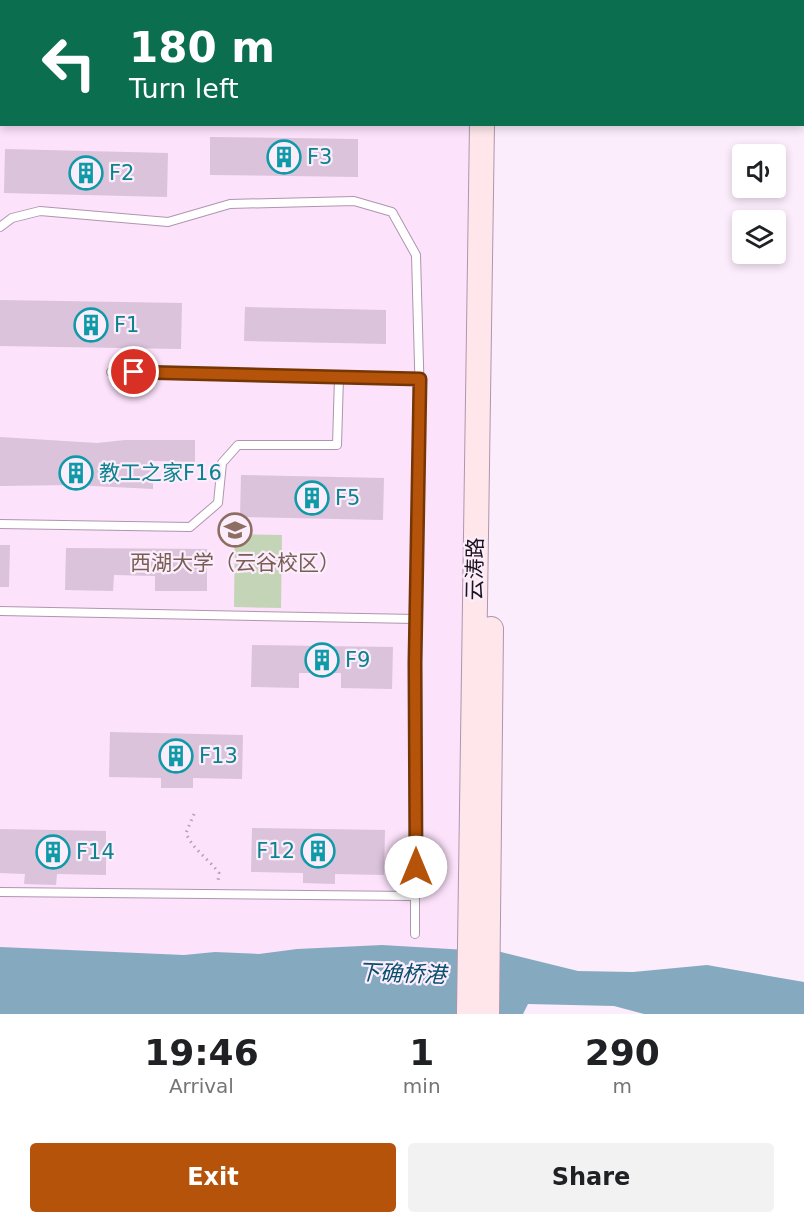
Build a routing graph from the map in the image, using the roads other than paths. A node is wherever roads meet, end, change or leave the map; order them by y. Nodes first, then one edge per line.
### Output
1 (482, 126) edge
2 (496, 126) edge
3 (0, 227) edge
4 (111, 372) dead end
5 (339, 377) junction
6 (420, 379) junction
7 (0, 524) edge
8 (0, 611) edge
9 (416, 619) junction
10 (0, 892) edge
11 (415, 896) junction
12 (415, 934) dead end
13 (478, 947) junction
14 (469, 1014) edge
15 (487, 1014) edge

1 - 13 street, 云涛路
2 - 13 street, 云涛路
3 - 6 lane
4 - 5 lane
5 - 6 lane
5 - 7 lane
6 - 9 lane
8 - 9 lane
9 - 11 lane
10 - 11 lane
11 - 12 lane
13 - 14 street, 云涛路
13 - 15 street, 云涛路

